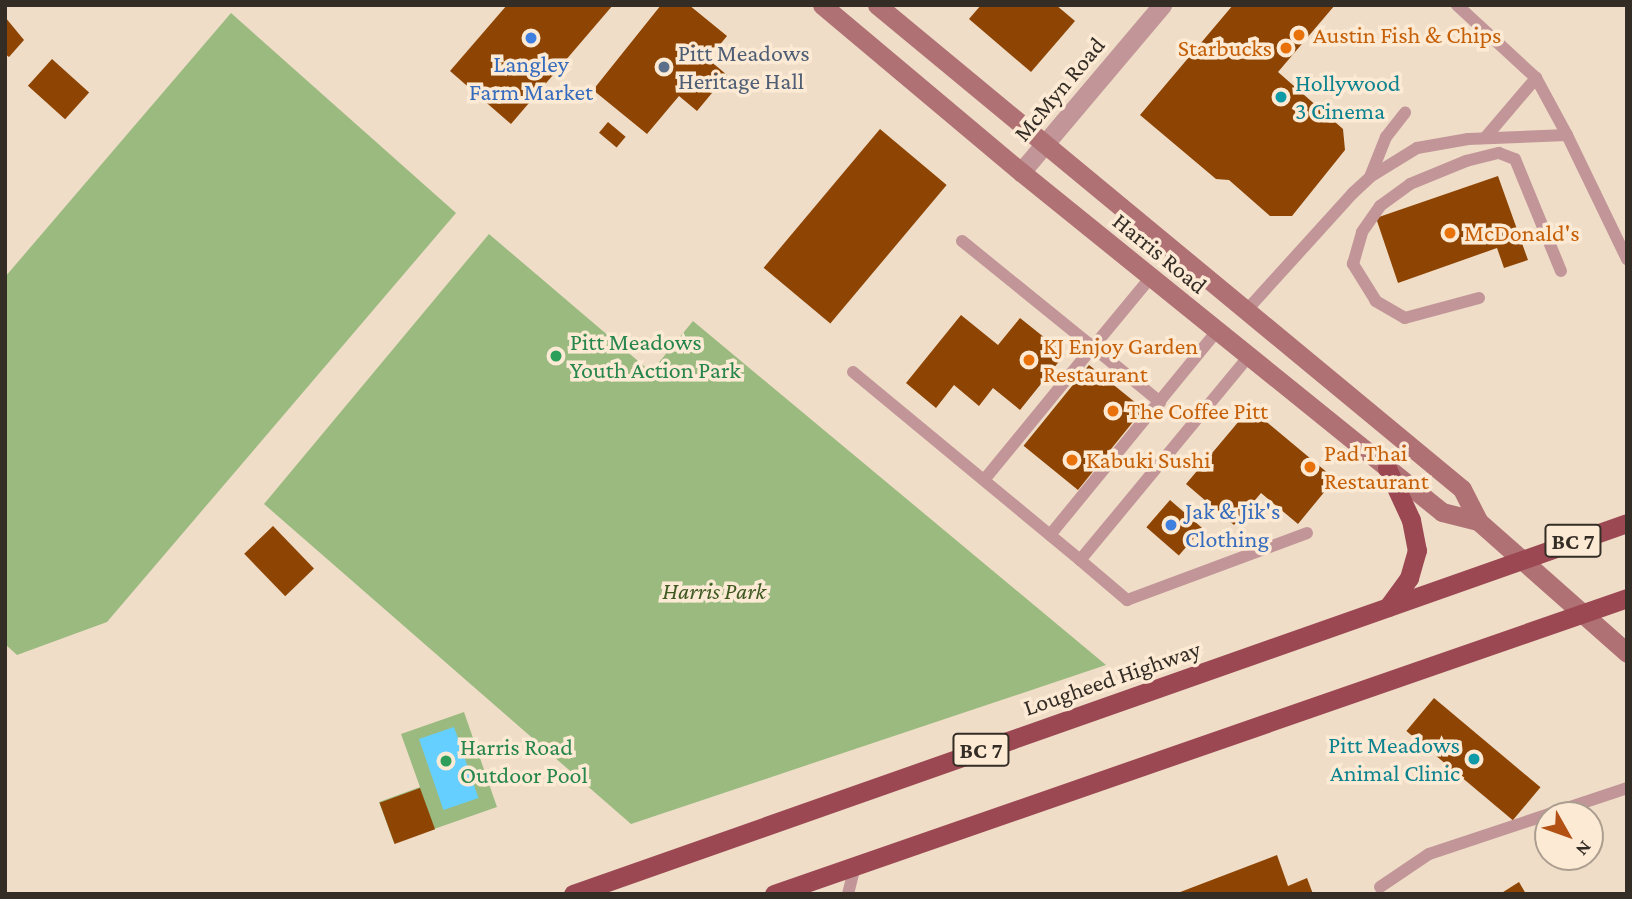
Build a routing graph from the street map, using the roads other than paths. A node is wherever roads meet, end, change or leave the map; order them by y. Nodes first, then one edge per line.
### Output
1 (822, 5) edge
2 (877, 5) edge
3 (1161, 5) edge
4 (1457, 5) edge
5 (1536, 78) junction
6 (1405, 113) dead end
7 (1567, 135) junction
8 (1485, 138) junction
9 (1044, 145) junction
10 (1021, 172) junction
11 (1370, 177) junction
12 (962, 241) dead end
13 (1627, 259) edge
14 (1561, 271) dead end
15 (1151, 277) junction
16 (1479, 298) dead end
17 (1245, 312) junction
18 (1217, 331) junction
19 (1093, 347) junction
20 (1249, 356) junction
21 (853, 372) dead end
22 (1160, 402) junction
23 (1387, 468) junction
24 (984, 480) junction
25 (1478, 521) junction
26 (1627, 523) edge
27 (1307, 533) dead end
28 (1050, 535) junction
29 (1080, 560) junction
30 (1519, 560) junction
31 (1627, 598) edge
32 (1388, 607) junction
33 (1580, 614) junction
34 (1627, 653) edge
35 (1627, 788) edge
36 (855, 866) junction
37 (1380, 887) dead end
38 (573, 894) edge
39 (774, 894) edge
40 (848, 894) edge

1 - 10 main road, Harris Road
2 - 9 main road, Harris Road
3 - 9 street, McMyn Road
4 - 5 lane
5 - 7 lane
5 - 8 lane
6 - 11 lane
7 - 8 lane
7 - 13 lane
8 - 11 lane
9 - 10 street, McMyn Road
9 - 17 main road, Harris Road
10 - 15 main road, Harris Road
11 - 17 lane
12 - 19 lane
14 - 16 lane
15 - 18 main road, Harris Road
15 - 19 lane
17 - 25 main road, Harris Road
18 - 20 main road, Harris Road
18 - 22 lane
19 - 22 lane
19 - 24 lane
20 - 23 main road, Harris Road
20 - 29 lane
21 - 24 lane
22 - 28 lane
23 - 25 main road, Harris Road
23 - 32 highway
24 - 28 lane
25 - 30 main road, Harris Road
26 - 30 highway, Lougheed Highway / BC 7
27 - 29 lane
28 - 29 lane
30 - 32 highway, Lougheed Highway / BC 7
30 - 33 main road, Harris Road
31 - 33 highway
32 - 38 highway, Lougheed Highway / BC 7
33 - 34 main road, Harris Road
33 - 36 highway
35 - 37 lane
36 - 39 highway
36 - 40 lane

